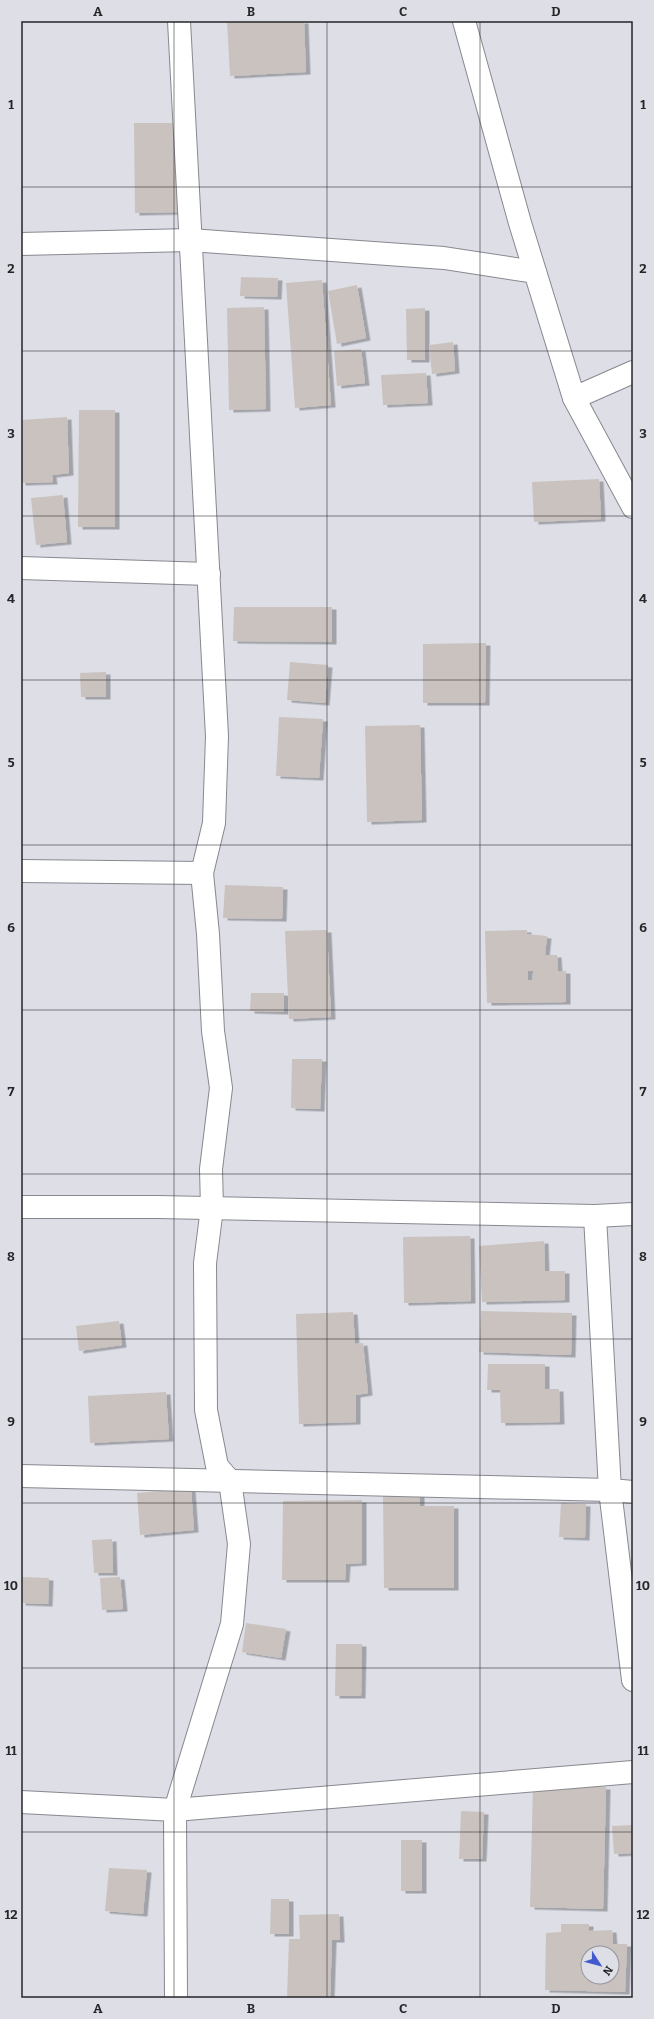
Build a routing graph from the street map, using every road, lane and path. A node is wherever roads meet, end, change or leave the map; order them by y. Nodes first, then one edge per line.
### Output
1 (180, 21) edge
2 (464, 21) edge
3 (190, 240) junction
4 (21, 244) edge
5 (535, 272) junction
6 (633, 372) edge
7 (574, 398) junction
8 (633, 508) edge
9 (21, 568) edge
10 (209, 574) junction
11 (21, 872) edge
12 (202, 873) junction
13 (21, 1207) edge
14 (212, 1208) junction
15 (633, 1214) edge
16 (595, 1216) junction
17 (21, 1476) edge
18 (230, 1481) junction
19 (610, 1490) junction
20 (633, 1492) edge
21 (633, 1680) edge
22 (633, 1772) edge
23 (21, 1802) edge
24 (174, 1810) junction
25 (176, 1998) edge

1 - 3 street
2 - 5 street
3 - 4 street
3 - 5 street
3 - 10 street
5 - 7 street
6 - 7 street
7 - 8 street
9 - 10 street
10 - 12 street
11 - 12 street
12 - 14 street
13 - 14 street
14 - 16 street
14 - 18 street
15 - 16 street
16 - 19 street
17 - 18 street
18 - 19 street
18 - 24 street
19 - 20 street
19 - 21 street
22 - 24 street
23 - 24 street
24 - 25 street

